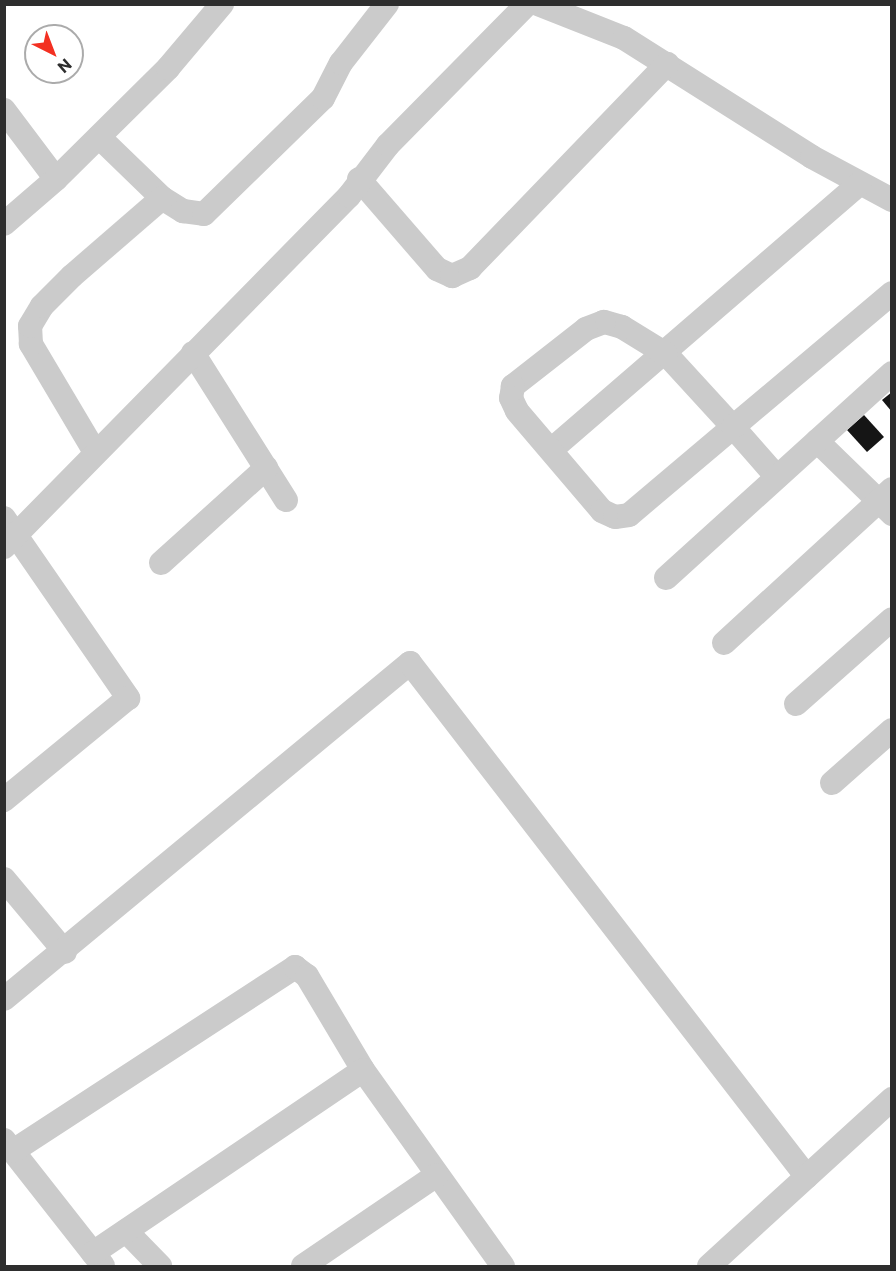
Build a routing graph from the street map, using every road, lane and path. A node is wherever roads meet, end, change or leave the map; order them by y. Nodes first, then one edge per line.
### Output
1 (222, 4) edge
2 (387, 4) edge
3 (527, 4) edge
4 (538, 4) edge
5 (667, 64) junction
6 (4, 110) edge
7 (99, 137) junction
8 (359, 179) junction
9 (57, 180) junction
10 (860, 183) junction
11 (162, 198) junction
12 (891, 200) edge
13 (4, 224) edge
14 (891, 293) edge
15 (193, 353) junction
16 (666, 354) junction
17 (891, 373) edge
18 (733, 427) junction
19 (817, 441) junction
20 (551, 450) junction
21 (95, 453) junction
22 (266, 468) junction
23 (777, 477) junction
24 (286, 500) dead end
25 (887, 501) edge
26 (8, 533) edge
27 (161, 563) dead end
28 (666, 578) dead end
29 (891, 619) edge
30 (724, 643) dead end
31 (796, 704) dead end
32 (891, 730) edge
33 (832, 783) dead end
34 (4, 800) edge
35 (4, 879) edge
36 (65, 952) junction
37 (4, 999) edge
38 (363, 1070) junction
39 (891, 1099) edge
40 (9, 1146) edge
41 (437, 1174) junction
42 (807, 1177) junction
43 (126, 1231) junction
44 (98, 1259) edge
45 (160, 1266) edge
46 (303, 1266) edge
47 (503, 1266) edge
48 (708, 1266) edge

1 - 7 street
2 - 11 street
3 - 8 street
4 - 5 street
5 - 8 street
5 - 10 street
6 - 9 street
7 - 9 street
7 - 11 street
8 - 15 street
9 - 13 street
10 - 12 street
10 - 16 street
11 - 21 street
14 - 18 street
15 - 21 street
15 - 22 street
16 - 18 street
16 - 20 street
16 - 20 street
17 - 19 street
18 - 20 street
18 - 23 street
19 - 23 street
19 - 25 street
21 - 26 street
22 - 24 street
22 - 27 street
23 - 28 street
25 - 30 street
26 - 34 street
29 - 31 street
32 - 33 street
35 - 36 street
36 - 37 street
36 - 42 street
38 - 40 street
38 - 41 street
38 - 43 street
39 - 42 street
40 - 44 street
41 - 46 street
41 - 47 street
42 - 48 street
43 - 44 street
43 - 45 street

